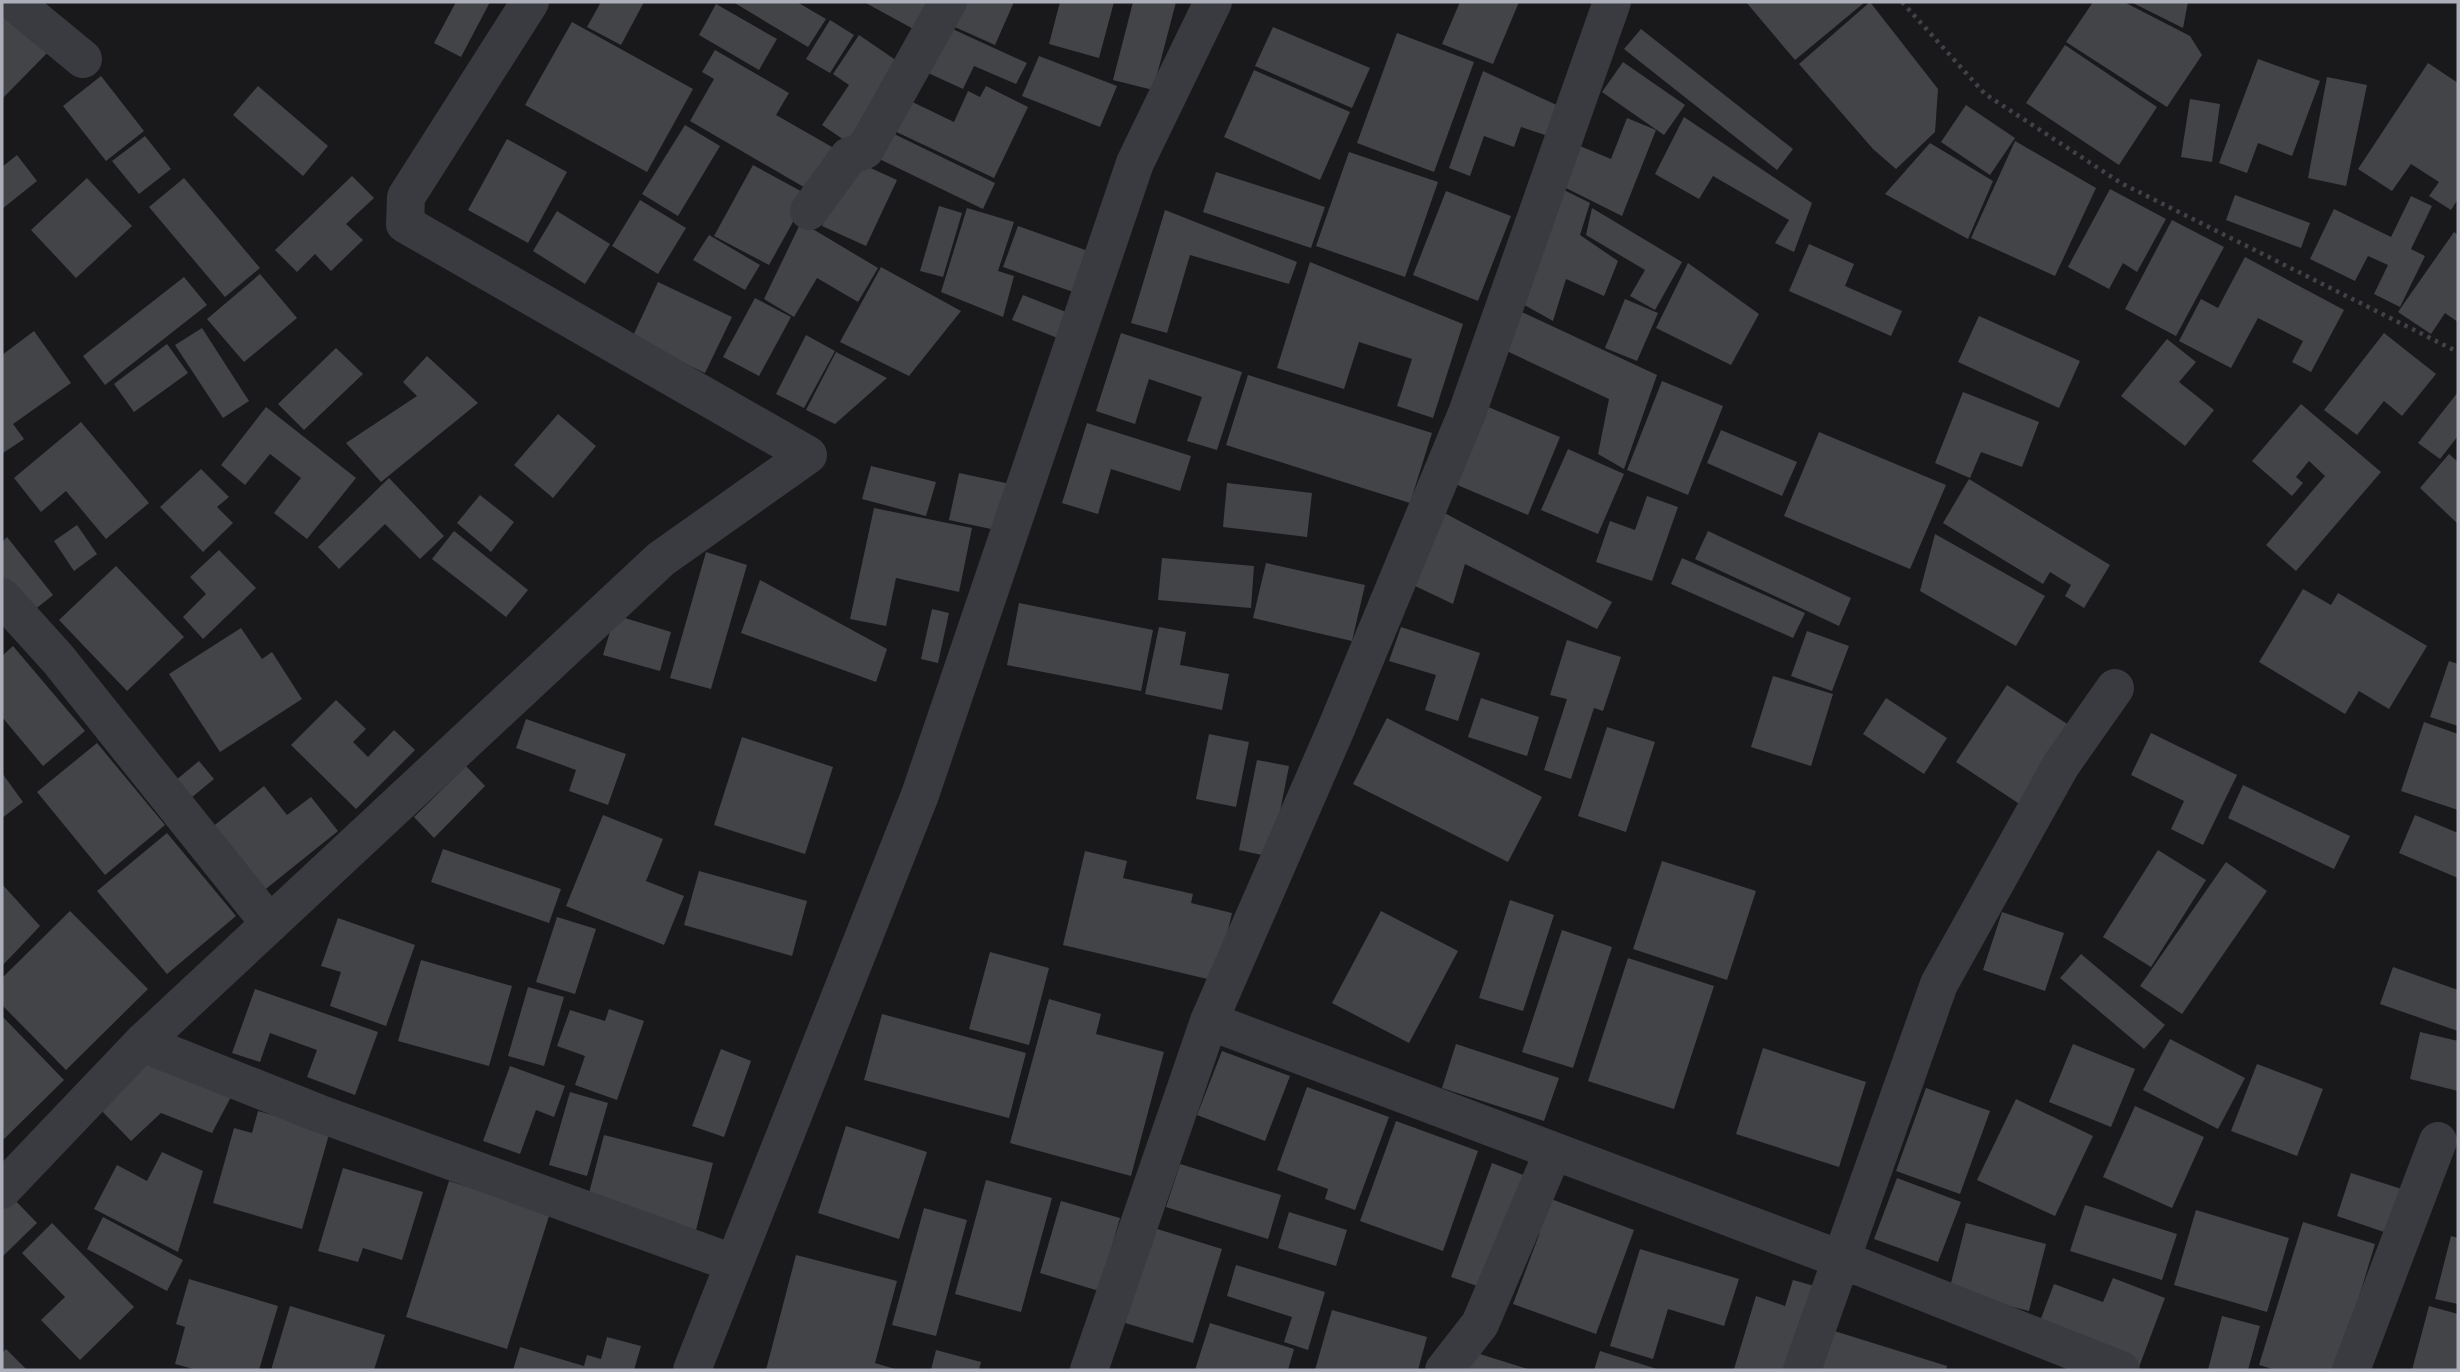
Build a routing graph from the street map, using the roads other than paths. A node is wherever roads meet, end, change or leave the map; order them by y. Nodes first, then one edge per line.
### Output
1 (14, 2) edge
2 (530, 2) edge
3 (948, 2) edge
4 (1213, 2) edge
5 (1612, 2) edge
6 (83, 59) dead end
7 (808, 211) dead end
8 (2, 597) edge
9 (2115, 688) dead end
10 (270, 924) junction
11 (1209, 1021) junction
12 (142, 1043) junction
13 (2438, 1141) dead end
14 (1553, 1152) junction
15 (6, 1178) edge
16 (1840, 1259) junction
17 (733, 1263) junction
18 (692, 1370) edge
19 (1088, 1370) edge
20 (1444, 1370) edge
21 (1802, 1370) edge
22 (2121, 1370) edge
23 (2351, 1370) edge

1 - 6 street
2 - 10 street
3 - 7 street
4 - 17 street
5 - 11 street
8 - 10 street
9 - 16 street
10 - 12 street
11 - 14 street
11 - 19 street
12 - 15 street
12 - 17 street
13 - 23 street
14 - 16 street
14 - 20 street
16 - 21 street
16 - 22 street
17 - 18 street

